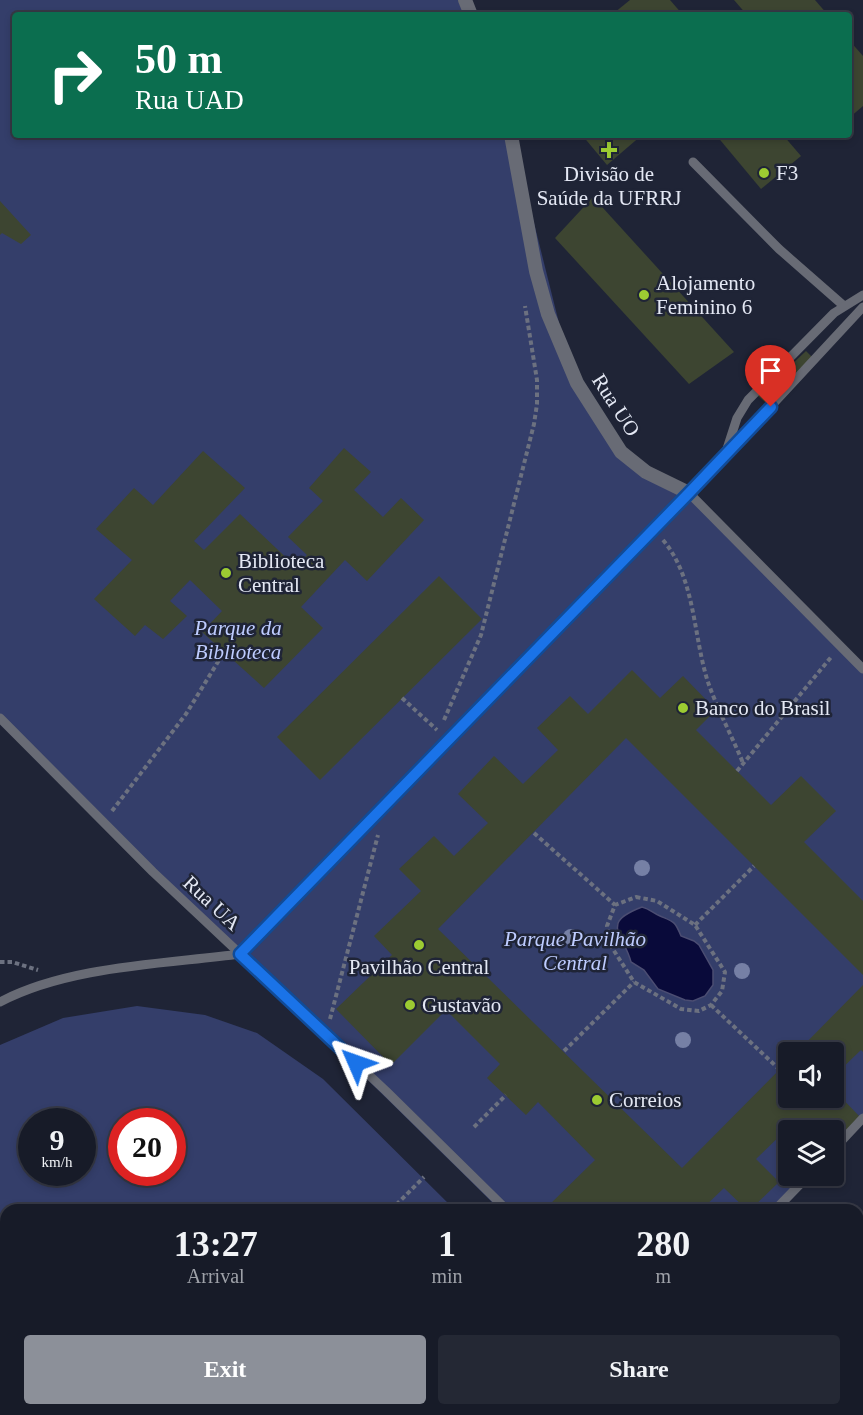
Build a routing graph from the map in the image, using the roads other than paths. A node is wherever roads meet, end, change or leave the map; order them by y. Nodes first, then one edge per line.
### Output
1 (512, 138) edge
2 (693, 162) dead end
3 (863, 295) edge
4 (844, 306) junction
5 (863, 308) edge
6 (724, 457) junction
7 (689, 493) junction
8 (863, 669) edge
9 (0, 718) edge
10 (240, 954) junction
11 (0, 1002) edge
12 (863, 1118) edge
13 (844, 1138) edge
14 (798, 1186) edge
15 (501, 1204) edge
16 (780, 1204) edge

1 - 7 street, Rua UO
2 - 4 lane
3 - 4 lane
4 - 6 lane
5 - 6 lane
6 - 7 lane
7 - 8 lane, Rua UO
7 - 10 lane
9 - 10 lane, Rua UA
10 - 11 lane
10 - 15 lane, Rua UA
12 - 13 lane
14 - 16 lane

